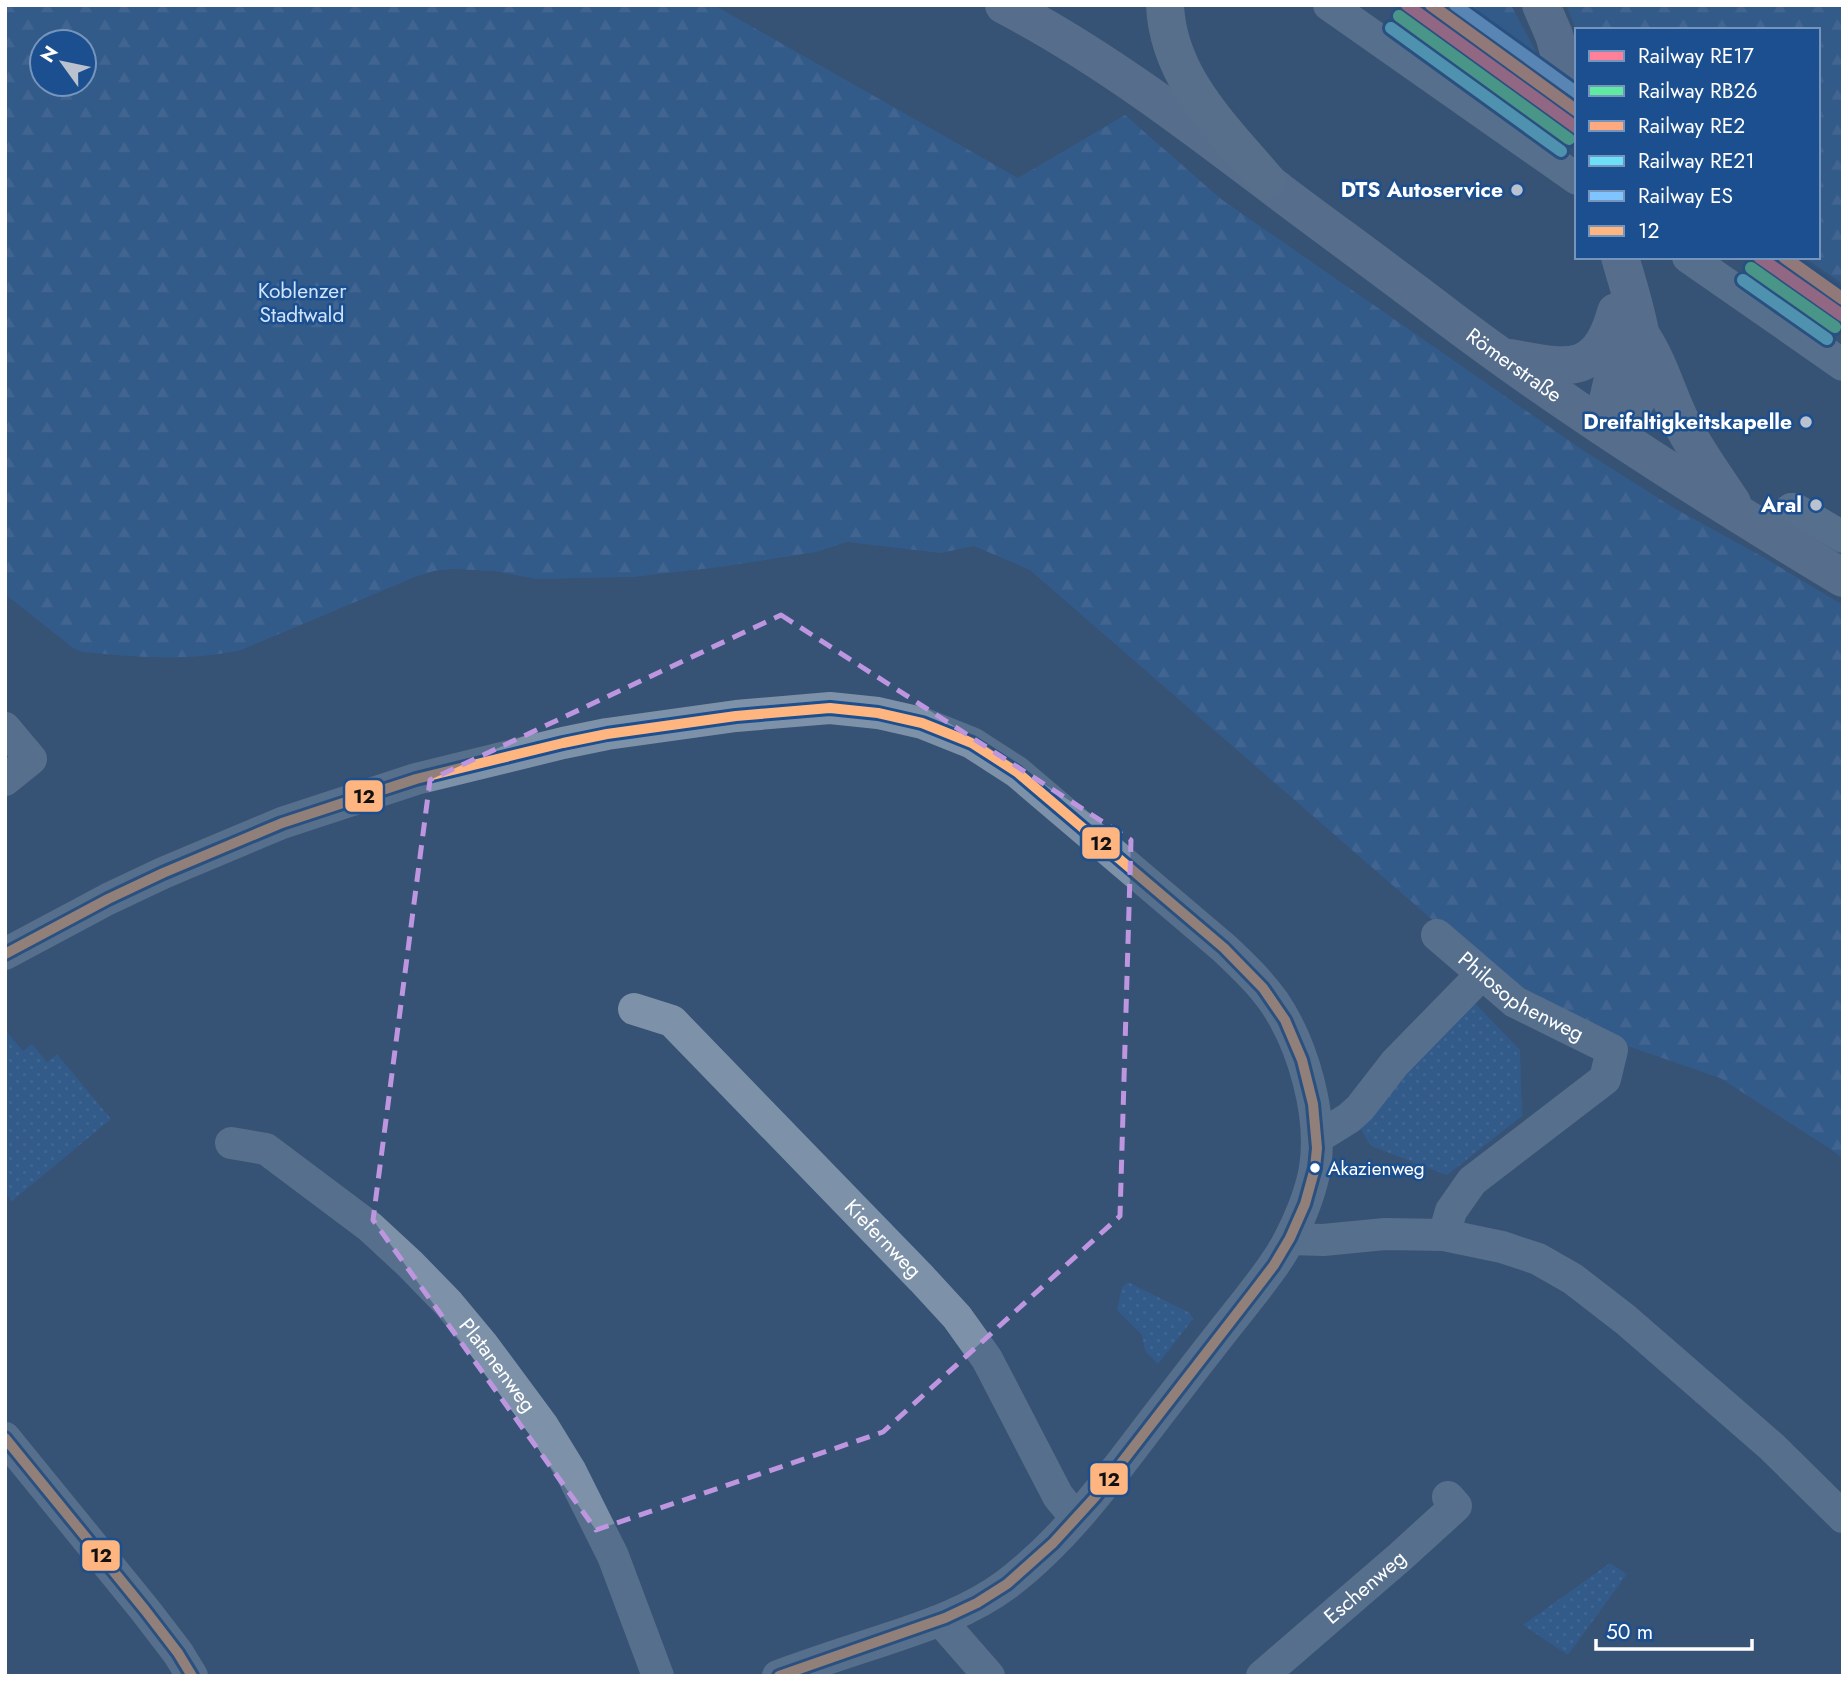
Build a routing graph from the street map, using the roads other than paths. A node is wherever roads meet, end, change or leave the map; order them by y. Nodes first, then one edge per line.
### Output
1 (1004, 5) edge
2 (1165, 5) edge
3 (1329, 5) edge
4 (1541, 5) edge
5 (1575, 108) edge
6 (1575, 178) edge
7 (1266, 181) junction
8 (1611, 259) edge
9 (1621, 259) edge
10 (1691, 259) edge
11 (1620, 296) junction
12 (1640, 334) junction
13 (1500, 356) junction
14 (1843, 365) edge
15 (1602, 426) junction
16 (1741, 516) junction
17 (1773, 536) junction
18 (1843, 537) edge
19 (1843, 578) edge
20 (5, 728) edge
21 (5, 780) edge
22 (1437, 935) dead end
23 (5, 954) edge
24 (1482, 974) junction
25 (634, 1009) dead end
26 (1317, 1138) junction
27 (231, 1143) dead end
28 (1444, 1235) junction
29 (1290, 1239) junction
30 (5, 1438) edge
31 (1448, 1497) dead end
32 (1843, 1517) edge
33 (1076, 1518) junction
34 (941, 1621) junction
35 (192, 1676) edge
36 (658, 1676) edge
37 (778, 1676) edge
38 (989, 1676) edge
39 (1262, 1676) edge

1 - 7 main road, Römerstraße
2 - 7 highway
3 - 6 street
4 - 5 main road
7 - 13 main road, Römerstraße
8 - 11 main road
9 - 12 main road
10 - 14 street
11 - 13 main road
11 - 15 main road
12 - 15 main road
12 - 16 main road
13 - 15 main road, Römerstraße
15 - 16 main road, Römerstraße
16 - 17 main road, Römerstraße
17 - 18 street
17 - 19 main road, Römerstraße
20 - 21 street
22 - 24 street, Philosophenweg
23 - 26 street
24 - 26 street
24 - 28 street, Philosophenweg
25 - 33 street, Kiefernweg
26 - 29 street
27 - 36 street, Platanenweg
28 - 29 street
28 - 32 street
29 - 33 street
30 - 35 street
31 - 39 street, Eschenweg
33 - 34 street
34 - 37 street
34 - 38 street

